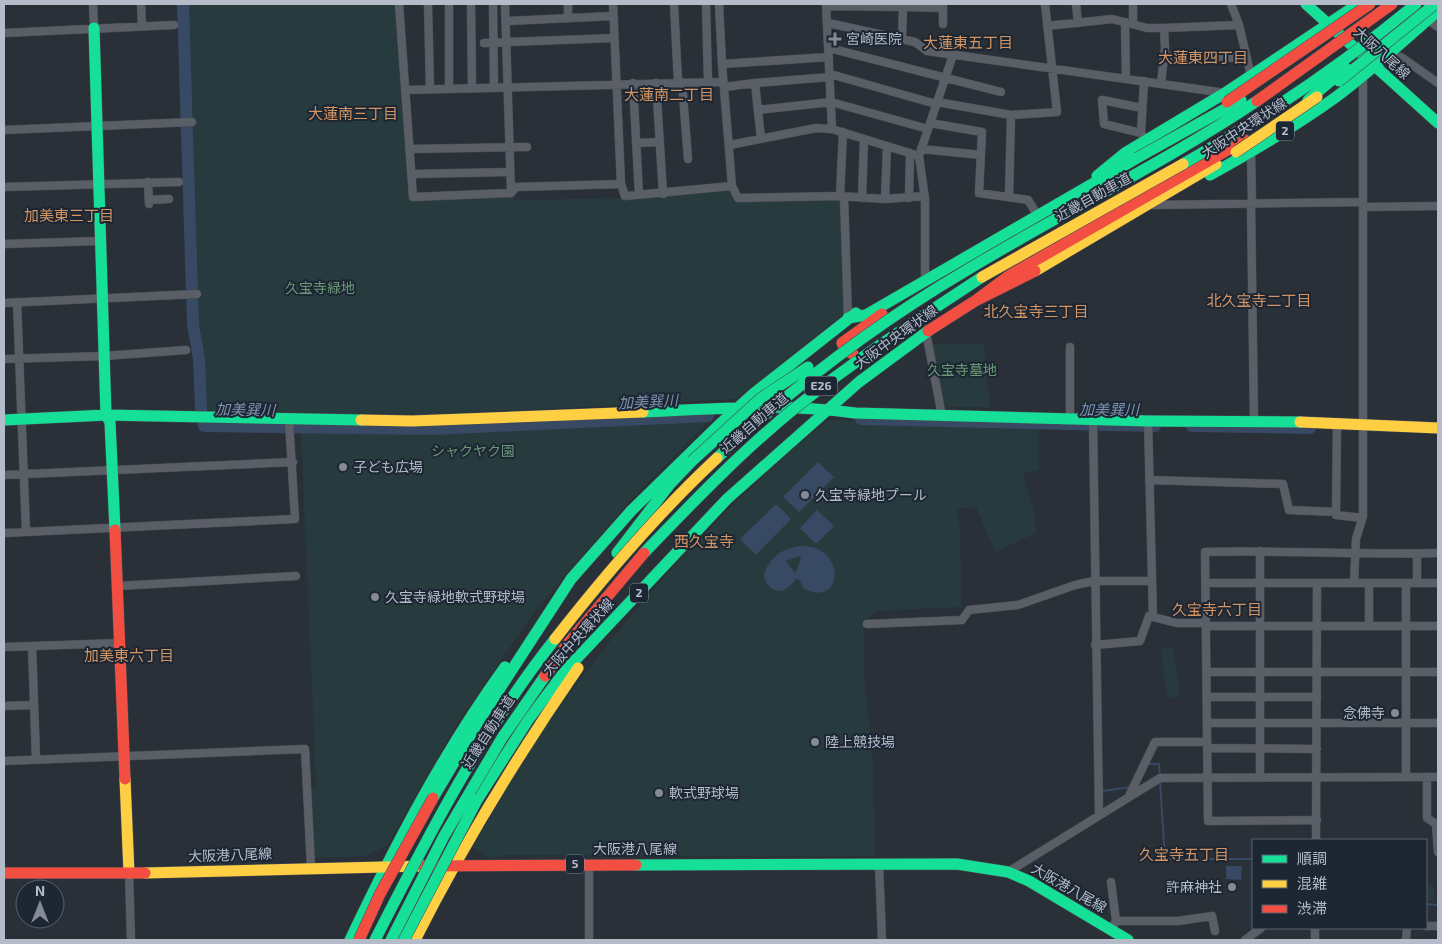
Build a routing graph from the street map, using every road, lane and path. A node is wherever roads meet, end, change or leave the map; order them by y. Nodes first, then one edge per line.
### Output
1 (93, 4) edge
2 (141, 4) edge
3 (399, 4) edge
4 (428, 4) edge
5 (449, 4) edge
6 (471, 4) edge
7 (494, 4) edge
8 (505, 4) edge
9 (568, 4) edge
10 (613, 4) edge
11 (674, 4) edge
12 (706, 4) edge
13 (719, 4) edge
14 (1045, 4) edge
15 (1076, 4) edge
16 (1133, 4) edge
17 (1231, 4) edge
18 (1306, 4) edge
19 (1358, 4) edge
20 (1370, 4) edge
21 (1392, 4) edge
22 (1435, 4) edge
23 (826, 5) edge
24 (905, 6) edge
25 (943, 6) edge
26 (1412, 8) edge
27 (1438, 12) edge
28 (613, 16) junction
29 (568, 18) junction
30 (1428, 20) junction
31 (506, 21) junction
32 (1124, 22) junction
33 (828, 23) junction
34 (1078, 23) junction
35 (174, 24) dead end
36 (943, 24) dead end
37 (1133, 24) junction
38 (1239, 25) junction
39 (1328, 25) junction
40 (142, 26) junction
41 (1047, 26) junction
42 (1438, 27) edge
43 (94, 28) junction
44 (1164, 28) junction
45 (1358, 30) junction
46 (4, 33) edge
47 (614, 38) junction
48 (902, 39) junction
49 (484, 43) dead end
50 (507, 43) junction
51 (494, 44) junction
52 (829, 48) junction
53 (953, 55) junction
54 (1164, 56) junction
55 (1387, 56) junction
56 (829, 57) junction
57 (1247, 58) junction
58 (722, 64) junction
59 (1374, 68) junction
60 (1052, 69) junction
61 (830, 75) junction
62 (1251, 76) junction
63 (1363, 76) junction
64 (944, 79) junction
65 (1126, 79) junction
66 (1144, 81) junction
67 (680, 82) junction
68 (708, 82) junction
69 (1438, 82) edge
70 (616, 83) junction
71 (633, 83) junction
72 (656, 83) junction
73 (755, 83) junction
74 (723, 84) junction
75 (1161, 84) junction
76 (494, 87) junction
77 (508, 87) junction
78 (450, 88) junction
79 (472, 88) junction
80 (430, 89) junction
81 (406, 90) junction
82 (1001, 92) dead end
83 (1225, 93) junction
84 (831, 102) junction
85 (937, 103) junction
86 (1142, 108) junction
87 (758, 110) junction
88 (1011, 115) junction
89 (192, 122) dead end
90 (1438, 124) edge
91 (96, 125) junction
92 (929, 126) junction
93 (832, 129) junction
94 (4, 130) edge
95 (843, 132) junction
96 (1143, 137) junction
97 (762, 139) junction
98 (864, 139) junction
99 (660, 142) junction
100 (636, 143) junction
101 (730, 145) junction
102 (887, 146) junction
103 (510, 147) junction
104 (527, 147) dead end
105 (410, 149) junction
106 (920, 152) junction
107 (910, 153) junction
108 (1251, 154) junction
109 (982, 155) junction
110 (688, 159) dead end
111 (510, 172) junction
112 (412, 174) junction
113 (1097, 176) junction
114 (148, 182) junction
115 (169, 182) junction
116 (179, 182) dead end
117 (97, 184) junction
118 (621, 184) junction
119 (732, 186) junction
120 (4, 187) edge
121 (511, 193) junction
122 (663, 194) junction
123 (639, 195) junction
124 (842, 196) junction
125 (924, 196) junction
126 (862, 198) junction
127 (909, 198) junction
128 (1009, 198) junction
129 (885, 199) junction
130 (1363, 202) junction
131 (1252, 204) junction
132 (1154, 205) junction
133 (1438, 206) edge
134 (1035, 211) junction
135 (1115, 225) junction
136 (100, 241) junction
137 (4, 244) edge
138 (959, 262) junction
139 (925, 274) junction
140 (197, 294) dead end
141 (102, 298) junction
142 (975, 301) junction
143 (4, 302) edge
144 (17, 302) junction
145 (848, 318) junction
146 (926, 332) junction
147 (1070, 348) dead end
148 (186, 350) dead end
149 (853, 354) dead end
150 (104, 356) junction
151 (18, 359) junction
152 (4, 360) edge
153 (858, 367) dead end
154 (738, 408) junction
155 (828, 409) junction
156 (106, 415) junction
157 (942, 416) junction
158 (21, 419) junction
159 (4, 420) edge
160 (289, 420) junction
161 (1070, 420) junction
162 (1254, 420) junction
163 (1093, 424) junction
164 (1362, 424) junction
165 (1148, 425) junction
166 (1337, 427) junction
167 (1438, 428) edge
168 (293, 462) junction
169 (112, 471) junction
170 (24, 474) junction
171 (4, 475) edge
172 (1149, 480) junction
173 (1336, 512) junction
174 (1362, 518) junction
175 (113, 526) junction
176 (26, 532) junction
177 (4, 533) edge
178 (1260, 551) junction
179 (1438, 553) edge
180 (1417, 554) junction
181 (1354, 555) junction
182 (296, 576) dead end
183 (571, 579) junction
184 (1094, 581) junction
185 (1152, 581) junction
186 (1206, 583) junction
187 (1260, 583) junction
188 (1317, 583) junction
189 (1354, 583) junction
190 (1369, 583) junction
191 (1406, 583) junction
192 (1418, 583) junction
193 (1438, 583) edge
194 (595, 584) junction
195 (116, 586) junction
196 (1153, 617) junction
197 (867, 624) dead end
198 (1206, 625) junction
199 (1260, 626) junction
200 (1316, 626) junction
201 (1368, 626) junction
202 (1406, 626) junction
203 (1438, 626) edge
204 (598, 638) junction
205 (120, 643) junction
206 (1095, 645) junction
207 (32, 646) junction
208 (4, 647) edge
209 (1207, 672) junction
210 (1261, 672) junction
211 (1316, 672) junction
212 (1406, 672) junction
213 (1438, 672) edge
214 (1208, 697) junction
215 (1261, 697) junction
216 (1317, 697) junction
217 (34, 705) junction
218 (4, 706) edge
219 (1208, 723) junction
220 (1260, 723) junction
221 (1316, 723) junction
222 (1406, 723) junction
223 (1438, 723) edge
224 (1207, 745) junction
225 (1260, 748) junction
226 (1317, 749) junction
227 (125, 757) junction
228 (36, 759) junction
229 (4, 761) edge
230 (1208, 777) junction
231 (1260, 777) junction
232 (1317, 777) junction
233 (1427, 777) junction
234 (1438, 777) edge
235 (1406, 778) junction
236 (1132, 789) junction
237 (1099, 814) junction
238 (1317, 820) junction
239 (1437, 824) edge
240 (1316, 839) edge
241 (1438, 852) edge
242 (589, 864) junction
243 (453, 865) junction
244 (879, 865) junction
245 (385, 866) junction
246 (311, 867) junction
247 (1008, 872) junction
248 (4, 873) edge
249 (129, 873) junction
250 (1111, 882) dead end
251 (363, 914) junction
252 (1114, 926) junction
253 (1260, 929) edge
254 (1215, 931) dead end
255 (1250, 938) edge
256 (416, 939) edge
257 (132, 940) edge
258 (346, 940) edge
259 (350, 940) edge
260 (360, 940) edge
261 (375, 940) edge
262 (391, 940) edge
263 (404, 940) edge
264 (589, 940) edge
265 (882, 940) edge
266 (1128, 940) edge

1 - 43 street
2 - 40 street
3 - 81 street
4 - 80 street
5 - 78 street
6 - 79 street
7 - 51 street
8 - 31 street
9 - 29 street
10 - 28 street
11 - 67 street
12 - 68 street
13 - 58 street
14 - 41 street
15 - 34 street
16 - 37 street
17 - 38 street
18 - 39 main road, 大阪八尾線
19 - 39 main road
20 - 113 main road, bridge
21 - 45 main road, 近畿自動車道 / E26, bridge
22 - 135 main road, 大阪中央環状線 / 2, bridge
23 - 24 street
23 - 33 street
24 - 25 street
24 - 48 street
25 - 36 street
26 - 142 main road, bridge
26 - 262 main road, 近畿自動車道 / E26, bridge
27 - 30 main road, 2
28 - 29 street
28 - 47 street
29 - 31 street
30 - 42 street
30 - 55 main road, 2
31 - 50 street
32 - 34 street
32 - 37 street
32 - 65 street
33 - 48 street
33 - 52 street
34 - 41 street
35 - 40 street
37 - 44 street
38 - 44 street
38 - 57 street
39 - 59 main road, 大阪八尾線
39 - 62 main road
40 - 43 street
41 - 60 street
43 - 46 street
43 - 91 main road
44 - 54 street
45 - 138 main road, bridge
45 - 194 main road, 近畿自動車道 / E26, bridge
47 - 50 street
47 - 70 street
48 - 53 street
49 - 51 street
50 - 51 street
50 - 77 street
51 - 76 street
52 - 56 street
52 - 64 street
53 - 60 street
53 - 64 street
54 - 57 street
54 - 75 street
55 - 59 main road, 2
55 - 69 street
56 - 58 street
56 - 61 street
57 - 62 street
58 - 74 street
59 - 63 main road, 2
59 - 90 main road, 大阪八尾線
60 - 65 street
60 - 88 street
61 - 73 street
61 - 84 street
61 - 85 street
62 - 83 main road
63 - 108 main road, 2
63 - 130 street
64 - 82 street
64 - 85 street
65 - 66 street
66 - 75 street
66 - 86 street
67 - 68 street
67 - 72 street
67 - 110 street
68 - 74 street
70 - 71 street
70 - 77 street
70 - 118 street
71 - 72 street
71 - 100 street
72 - 99 street
73 - 74 street
73 - 87 street
74 - 101 street
75 - 83 street
76 - 77 street
76 - 79 street
77 - 103 street
78 - 79 street
78 - 80 street
80 - 81 street
81 - 105 street
83 - 96 main road
84 - 87 street
84 - 92 street
84 - 93 street
85 - 88 street
85 - 92 street
86 - 96 street
86 - 96 street
87 - 97 street
88 - 128 street
89 - 91 street
91 - 94 street
91 - 117 main road
92 - 106 street
92 - 109 street
93 - 95 street
93 - 97 street
95 - 98 street
95 - 124 street
96 - 113 main road
97 - 101 street
98 - 102 street
98 - 126 street
99 - 100 street
99 - 122 street
100 - 123 street
101 - 119 street
102 - 107 street
102 - 129 street
103 - 104 street
103 - 105 street
103 - 111 street
105 - 112 street
106 - 107 street
106 - 109 street
106 - 125 street
107 - 127 street
108 - 131 street
108 - 132 main road, 2
109 - 128 street
111 - 112 street
111 - 121 street
112 - 121 street
113 - 134 main road
114 - 115 street
114 - 115 street
114 - 117 street
115 - 116 street
117 - 120 street
117 - 136 main road
118 - 121 street
118 - 123 street
119 - 122 street
119 - 124 street
122 - 123 street
124 - 126 street
124 - 145 street
125 - 127 street
125 - 139 street
126 - 129 street
127 - 129 street
128 - 134 street
130 - 131 street
130 - 133 street
130 - 164 street
131 - 132 street
131 - 162 street
132 - 135 main road, 2
134 - 139 main road
135 - 142 main road, 大阪中央環状線 / 2
136 - 137 street
136 - 141 main road
138 - 145 main road
138 - 149 main road
139 - 145 main road
140 - 141 street
141 - 144 street
141 - 150 main road
142 - 146 main road, 大阪中央環状線 / 2
143 - 144 street
144 - 151 street
145 - 154 main road
146 - 155 main road, 大阪中央環状線 / 2
146 - 157 street
147 - 161 street
148 - 150 street
150 - 151 street
150 - 156 main road
151 - 152 street
151 - 158 street
153 - 194 main road, bridge
154 - 155 main road
154 - 160 main road
154 - 183 main road
155 - 157 main road
155 - 204 main road, 大阪中央環状線 / 2
156 - 158 main road
156 - 160 main road
156 - 169 main road
157 - 161 main road
158 - 159 main road
158 - 170 street
160 - 168 street
161 - 163 main road
162 - 165 main road
162 - 166 main road
163 - 165 main road
163 - 184 street
164 - 166 main road
164 - 167 main road
164 - 174 street
165 - 172 street
166 - 173 street
168 - 169 street
168 - 175 street
169 - 170 street
169 - 175 main road
170 - 171 street
170 - 176 street
172 - 173 street
172 - 185 street
173 - 174 street
174 - 181 street
175 - 176 street
175 - 195 main road
176 - 177 street
178 - 181 street
178 - 186 street
178 - 187 street
179 - 180 street
180 - 181 street
180 - 192 street
181 - 189 street
182 - 195 street
183 - 245 main road
183 - 260 main road, bridge
184 - 185 street
184 - 197 street
184 - 206 street
185 - 196 street
186 - 187 street
186 - 198 street
187 - 188 street
187 - 199 street
188 - 189 street
188 - 200 street
189 - 190 street
190 - 191 street
190 - 201 street
191 - 192 street
191 - 202 street
192 - 193 street
194 - 261 main road, 近畿自動車道 / E26, bridge
195 - 205 main road
196 - 198 street
196 - 206 street
198 - 199 street
198 - 209 street
199 - 200 street
199 - 210 street
200 - 201 street
200 - 211 street
201 - 202 street
202 - 203 street
202 - 212 street
204 - 243 main road, 2
204 - 263 main road, 大阪中央環状線 / 2, bridge
205 - 207 street
205 - 227 main road
206 - 237 street
207 - 208 street
207 - 217 street
209 - 210 street
209 - 214 street
210 - 211 street
210 - 215 street
211 - 212 street
211 - 216 street
212 - 213 street
212 - 222 street
214 - 215 street
214 - 219 street
215 - 216 street
215 - 220 street
216 - 221 street
217 - 218 street
217 - 228 street
219 - 220 street
219 - 224 street
220 - 221 street
220 - 225 street
221 - 222 street
221 - 226 street
222 - 223 street
222 - 235 street
224 - 225 street
224 - 230 street
224 - 236 street
225 - 226 street
225 - 231 street
226 - 232 street
227 - 228 street
227 - 246 street
227 - 249 main road
228 - 229 street
230 - 231 street
230 - 236 street
230 - 238 street
231 - 232 street
232 - 235 street
232 - 238 street
233 - 234 street
233 - 235 street
233 - 239 street
236 - 237 street
237 - 247 street
238 - 240 street
239 - 241 street
242 - 243 main road, 大阪港八尾線 / 5
242 - 244 main road, 大阪港八尾線 / 5
242 - 264 street
243 - 245 main road, 大阪港八尾線 / 5
243 - 256 main road, 2
244 - 247 main road, 大阪港八尾線 / 5
244 - 265 street
245 - 246 main road, 大阪港八尾線 / 5
245 - 251 main road
246 - 249 main road, 大阪港八尾線 / 5
247 - 252 main road, 大阪港八尾線 / 5
248 - 249 main road, 大阪港八尾線 / 5
249 - 257 street
250 - 252 street
251 - 258 street
251 - 259 main road
252 - 254 street
252 - 266 main road, 大阪港八尾線 / 5
253 - 255 street

